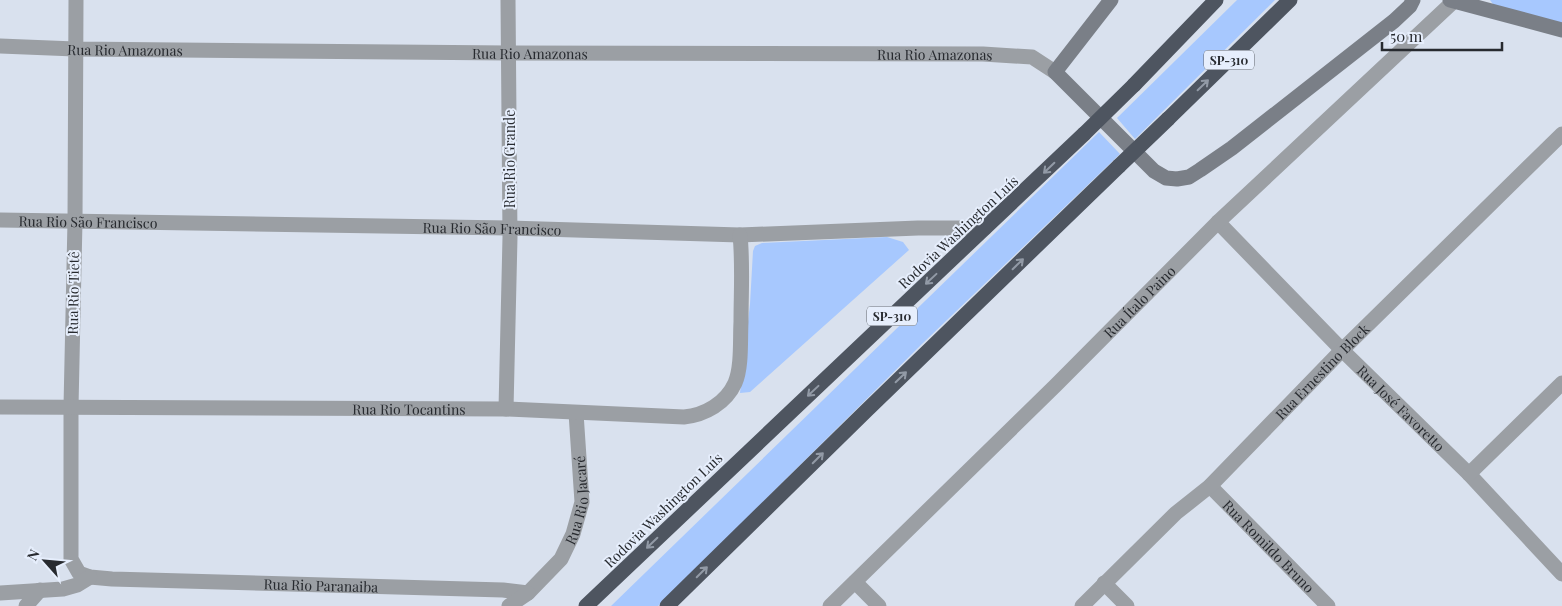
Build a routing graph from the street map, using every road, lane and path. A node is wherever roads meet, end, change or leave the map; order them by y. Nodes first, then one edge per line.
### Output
1 (76, 0) edge
2 (508, 0) edge
3 (1111, 0) edge
4 (1216, 0) edge
5 (1291, 0) edge
6 (1413, 0) edge
7 (1452, 1) edge
8 (1562, 30) edge
9 (0, 46) edge
10 (75, 49) junction
11 (508, 53) junction
12 (1055, 72) junction
13 (1562, 134) edge
14 (0, 220) edge
15 (75, 221) junction
16 (1218, 222) junction
17 (509, 228) junction
18 (985, 228) junction
19 (740, 235) junction
20 (1342, 350) junction
21 (1562, 383) edge
22 (0, 407) edge
23 (70, 407) junction
24 (506, 409) junction
25 (576, 413) junction
26 (1469, 474) junction
27 (1210, 486) junction
28 (1562, 574) edge
29 (90, 577) junction
30 (855, 582) junction
31 (1104, 583) junction
32 (40, 590) junction
33 (0, 593) edge
34 (528, 593) junction
35 (26, 606) edge
36 (509, 606) edge
37 (586, 606) edge
38 (667, 606) edge
39 (830, 606) edge
40 (879, 606) edge
41 (1082, 606) edge
42 (1127, 606) edge
43 (1328, 606) edge

1 - 10 street, Rua Rio Tietê
2 - 11 street, Rua Rio Grande
3 - 12 street
4 -> 18 highway, Rodovia Washington Luís / SP-310, bridge
38 -> 5 highway, SP-310, bridge
6 - 12 street
7 - 8 street
7 - 16 street, Rua Ítalo Paino
9 - 10 street, Rua Rio Amazonas
10 - 11 street, Rua Rio Amazonas
10 - 15 street, Rua Rio Tietê
11 - 12 street, Rua Rio Amazonas
11 - 17 street, Rua Rio Grande
13 - 20 street, Rua Ernestino Block
14 - 15 street, Rua Rio São Francisco
15 - 17 street, Rua Rio São Francisco
15 - 23 street, Rua Rio Tietê
16 - 20 street, Rua José Favoretto
16 - 30 street, Rua Ítalo Paino
17 - 19 street, Rua Rio São Francisco
17 - 24 street, Rua Rio Grande
18 - 19 street, Rua Rio São Francisco
18 -> 37 highway, Rodovia Washington Luís / SP-310
19 - 25 street, Rua Rio Tocantins
20 - 26 street, Rua José Favoretto
20 - 27 street, Rua Ernestino Block
21 - 26 street
22 - 23 street, Rua Rio Tocantins
23 - 24 street, Rua Rio Tocantins
23 - 29 street, Rua Rio Tietê
24 - 25 street, Rua Rio Tocantins
25 - 34 street, Rua Rio Jacaré
26 - 28 street, Rua José Favoretto
27 - 31 street, Rua Ernestino Block
27 - 43 street, Rua Romildo Bruno
29 - 32 street
29 - 34 street, Rua Rio Paranaiba
30 - 39 street, Rua Ítalo Paino
30 - 40 street
31 - 41 street, Rua Ernestino Block
31 - 42 street
32 - 33 street
32 - 35 street
34 - 36 street

